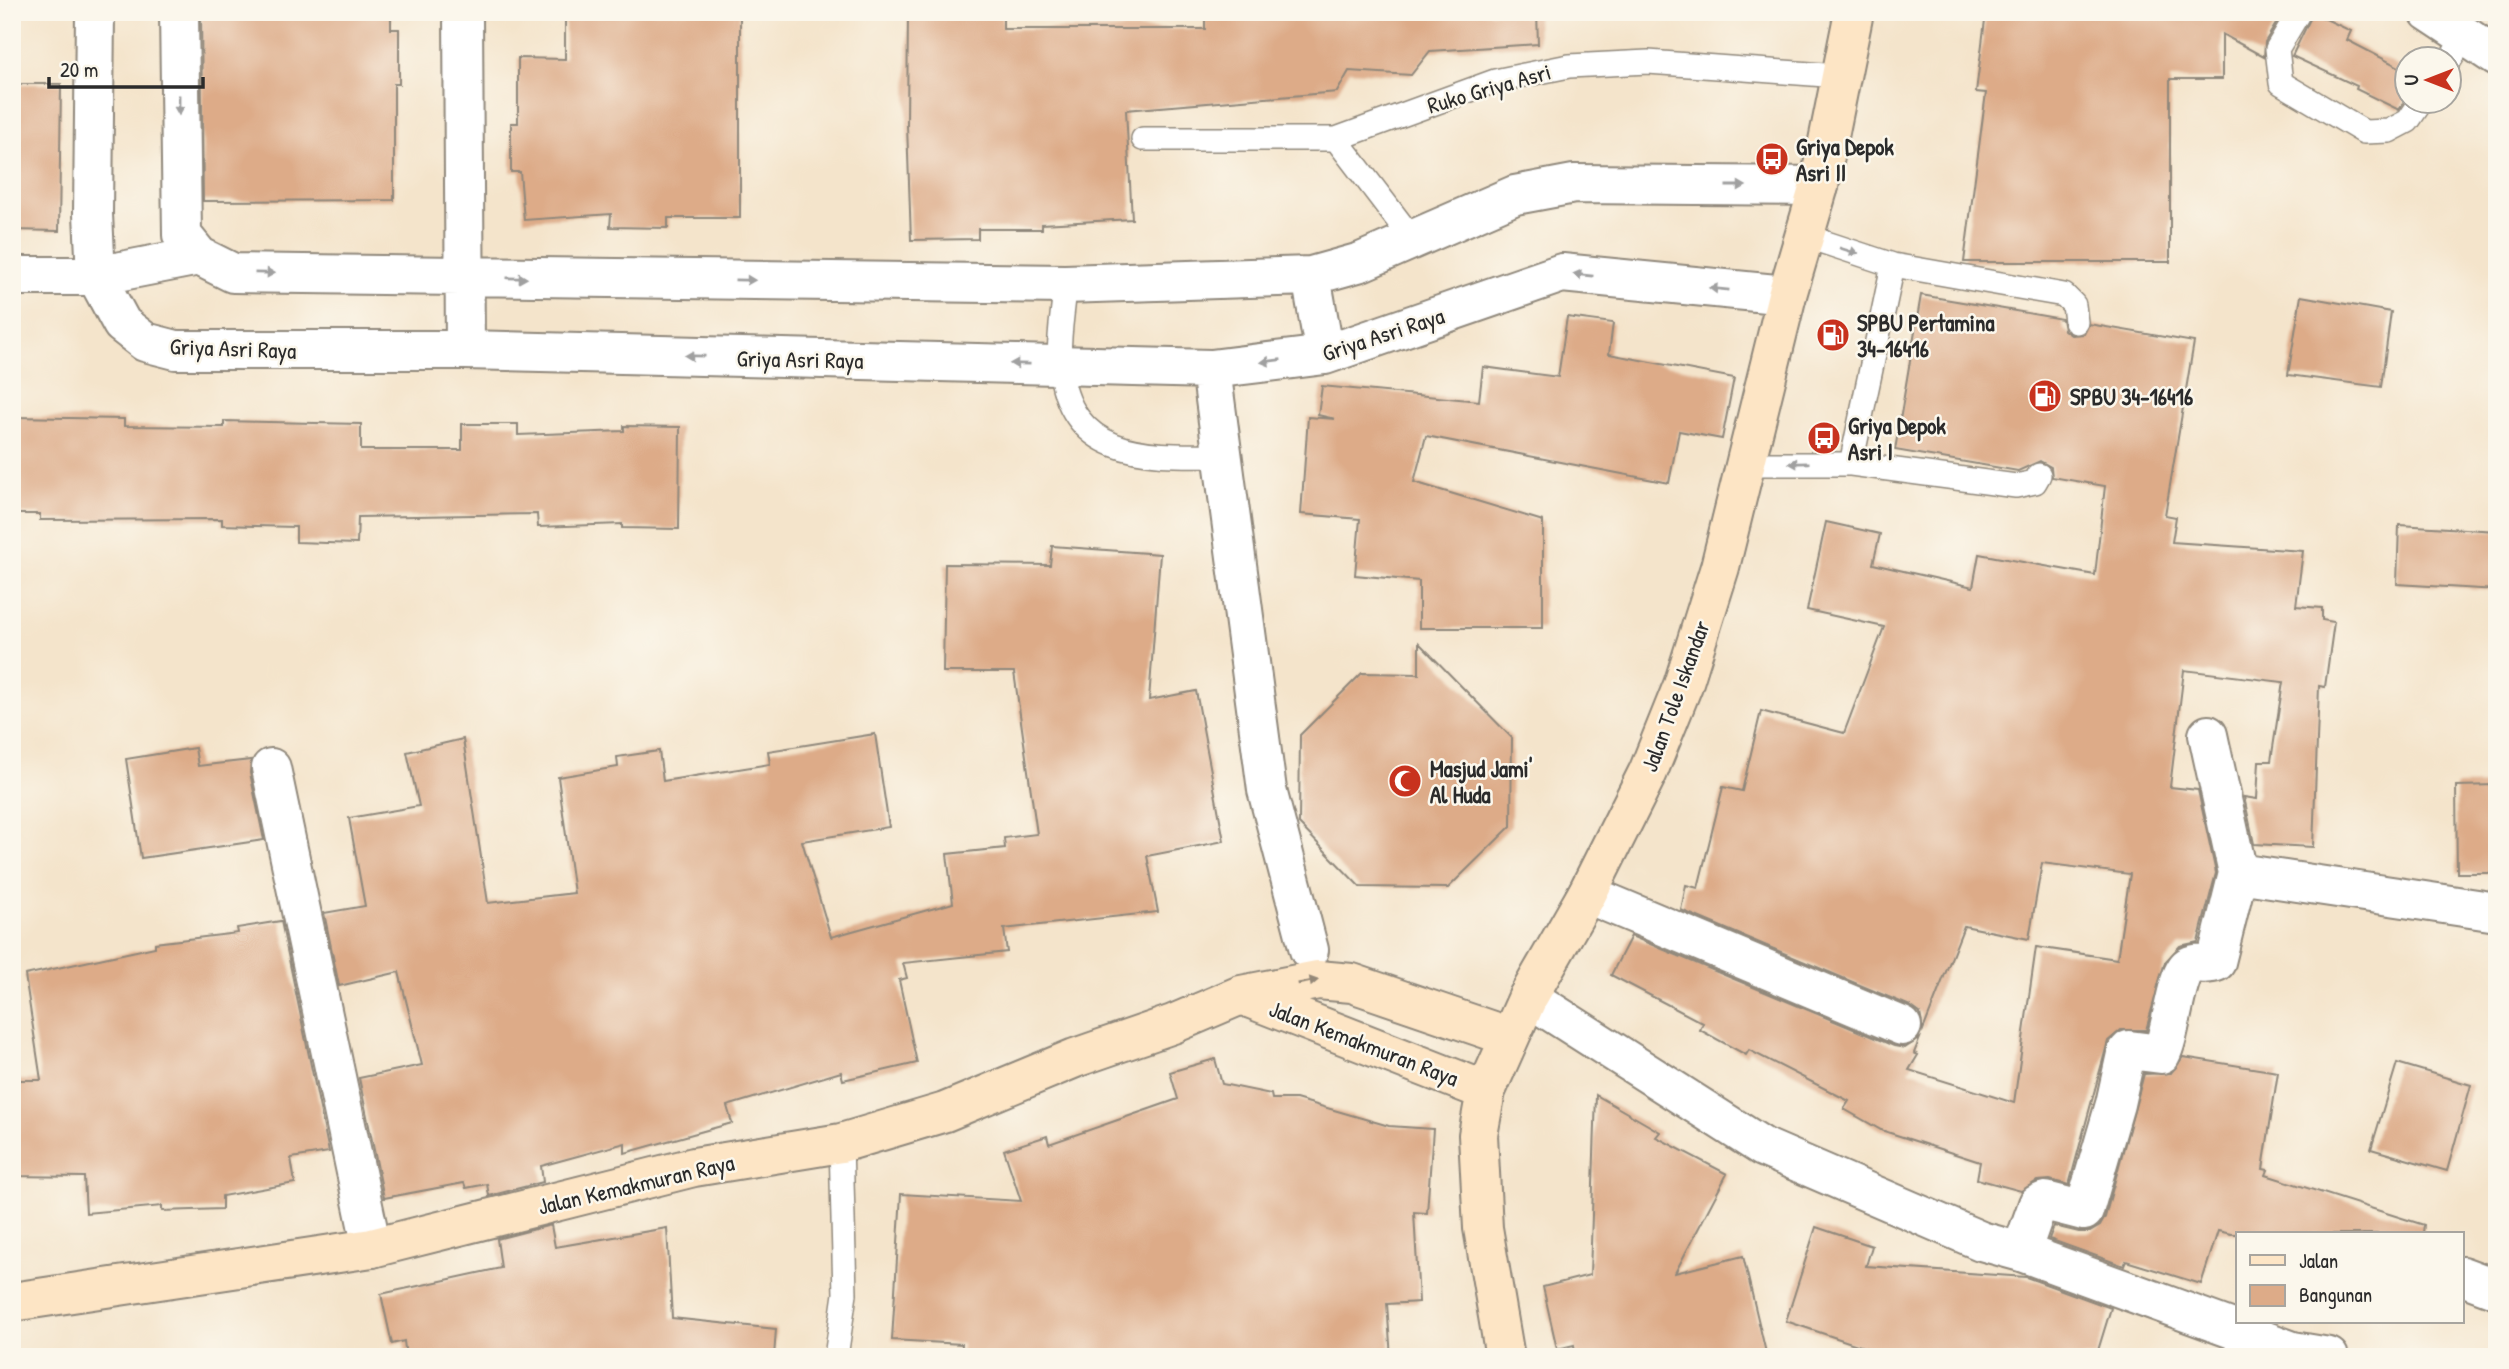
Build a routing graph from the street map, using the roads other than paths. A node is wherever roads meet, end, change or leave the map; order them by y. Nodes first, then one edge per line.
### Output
1 (95, 12) edge
2 (179, 12) edge
3 (463, 12) edge
4 (1854, 12) edge
5 (2299, 12) edge
6 (2429, 12) edge
7 (2455, 46) edge
8 (2464, 50) edge
9 (2497, 57) edge
10 (1839, 76) junction
11 (2412, 116) edge
12 (1143, 139) dead end
13 (1336, 139) junction
14 (1819, 186) junction
15 (1805, 236) junction
16 (1413, 240) junction
17 (199, 256) junction
18 (1893, 265) junction
19 (12, 276) edge
20 (96, 276) junction
21 (1311, 276) junction
22 (466, 278) junction
23 (1065, 284) junction
24 (1787, 295) junction
25 (2076, 322) dead end
26 (465, 351) junction
27 (1325, 355) junction
28 (1060, 365) junction
29 (1211, 369) junction
30 (1223, 455) junction
31 (1746, 464) junction
32 (1851, 464) junction
33 (2039, 475) dead end
34 (2208, 735) dead end
35 (271, 768) dead end
36 (2238, 873) junction
37 (1587, 894) junction
38 (2497, 912) edge
39 (1309, 950) dead end
40 (1241, 995) junction
41 (1528, 997) junction
42 (1902, 1026) dead end
43 (1510, 1037) junction
44 (1486, 1091) junction
45 (841, 1143) junction
46 (372, 1248) junction
47 (2021, 1252) junction
48 (2464, 1277) edge
49 (2497, 1290) edge
50 (12, 1302) edge
51 (2303, 1355) edge
52 (836, 1357) edge
53 (1505, 1357) edge

1 - 20 street, Griya Asri Raya
2 -> 17 street
3 - 22 street
4 - 10 main road, Jalan Tole Iskandar
5 - 11 lane
6 - 7 street
8 - 9 street
10 - 13 lane, Ruko Griya Asri
10 - 14 main road, Jalan Tole Iskandar
12 - 13 lane, Ruko Griya Asri
13 - 16 lane
14 - 15 main road, Jalan Tole Iskandar
16 -> 14 street
15 -> 18 lane
15 - 24 main road, Jalan Tole Iskandar
16 - 21 street
17 - 20 street
17 -> 22 street
18 - 25 lane
18 - 32 lane
19 - 20 street
20 - 26 street, Griya Asri Raya
21 - 23 street
21 - 27 street
22 -> 23 street
22 - 26 street
23 - 28 lane
24 -> 27 street, Griya Asri Raya
24 - 31 main road, Jalan Tole Iskandar
28 -> 26 street, Griya Asri Raya
27 -> 29 street, Griya Asri Raya
28 - 29 street, Griya Asri Raya
28 - 30 lane
29 - 30 street
30 - 39 street
32 -> 31 lane
31 - 37 main road, Jalan Tole Iskandar
32 - 33 lane
34 - 36 street
35 - 46 street
36 - 38 street
36 - 47 street
37 - 41 main road, Jalan Tole Iskandar
37 - 42 street
40 -> 43 main road, Jalan Kemakmuran Raya
40 - 44 main road, Jalan Kemakmuran Raya
40 - 45 main road, Jalan Kemakmuran Raya
41 - 43 main road, Jalan Tole Iskandar
41 - 47 street
43 - 44 main road, Jalan Tole Iskandar
44 - 53 main road, Jalan Tole Iskandar
45 - 46 main road, Jalan Kemakmuran Raya
45 - 52 lane
46 - 50 main road, Jalan Kemakmuran Raya
47 - 51 street
48 - 49 street

